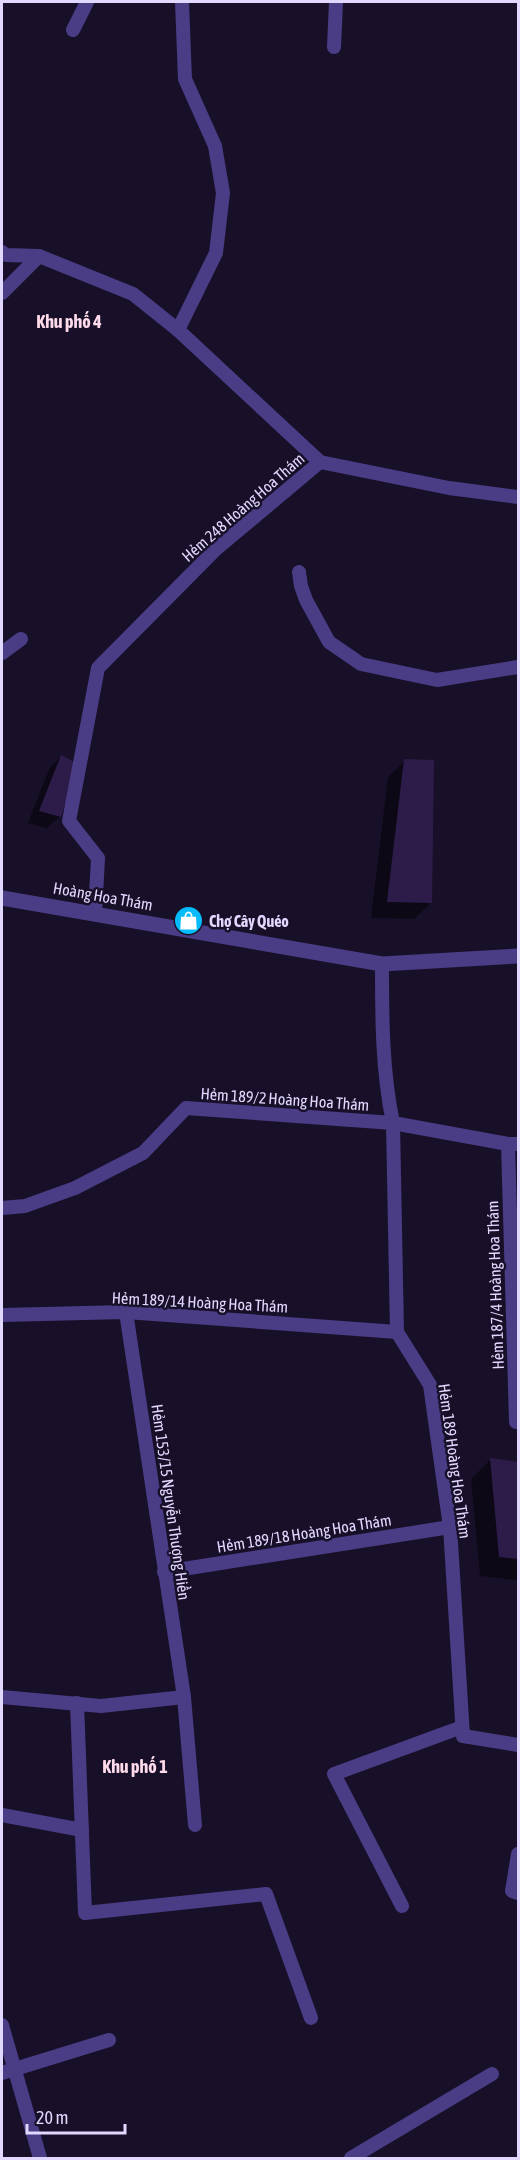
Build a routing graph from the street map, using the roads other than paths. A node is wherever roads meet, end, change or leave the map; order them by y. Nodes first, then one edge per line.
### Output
1 (87, 2) edge
2 (182, 2) edge
3 (336, 2) edge
4 (73, 30) dead end
5 (334, 47) dead end
6 (4, 253) edge
7 (39, 256) junction
8 (2, 293) edge
9 (178, 330) junction
10 (320, 462) junction
11 (519, 497) edge
12 (299, 572) dead end
13 (21, 639) dead end
14 (2, 653) edge
15 (519, 667) edge
16 (2, 898) edge
17 (95, 913) junction
18 (519, 956) edge
19 (382, 964) junction
20 (393, 1123) junction
21 (513, 1144) edge
22 (2, 1208) edge
23 (126, 1312) junction
24 (2, 1315) edge
25 (397, 1332) junction
26 (519, 1422) edge
27 (450, 1527) junction
28 (164, 1572) junction
29 (2, 1697) edge
30 (183, 1697) junction
31 (77, 1703) junction
32 (462, 1727) junction
33 (519, 1745) edge
34 (2, 1815) edge
35 (195, 1825) dead end
36 (82, 1830) junction
37 (519, 1854) edge
38 (519, 1893) edge
39 (402, 1906) dead end
40 (310, 2018) dead end
41 (2, 2025) edge
42 (109, 2040) dead end
43 (8, 2071) edge
44 (492, 2074) dead end
45 (40, 2158) edge
46 (351, 2158) edge

1 - 4 lane
2 - 9 lane
3 - 5 lane
6 - 7 lane, Hẻm 248 Hoàng Hoa Thám
7 - 8 lane
7 - 9 lane, Hẻm 248 Hoàng Hoa Thám
9 - 10 lane, Hẻm 248 Hoàng Hoa Thám
10 - 11 lane
10 - 17 lane, Hẻm 248 Hoàng Hoa Thám
12 - 15 lane
13 - 14 lane
16 - 17 street, Hoàng Hoa Thám
17 - 19 street, Hoàng Hoa Thám
18 - 19 street, Hoàng Hoa Thám
19 - 20 lane
20 - 21 lane, Hẻm 187/4 Hoàng Hoa Thám
20 - 22 lane, Hẻm 189/2 Hoàng Hoa Thám
20 - 25 lane
21 - 26 lane, Hẻm 187/4 Hoàng Hoa Thám
23 - 24 lane, Hẻm 189/14 Hoàng Hoa Thám
23 - 25 lane, Hẻm 189/14 Hoàng Hoa Thám
23 - 28 lane, Hẻm 153/15 Nguyễn Thượng Hiền
25 - 27 lane, Hẻm 189 Hoàng Hoa Thám
27 - 28 lane, Hẻm 189/18 Hoàng Hoa Thám
27 - 32 lane, Hẻm 189 Hoàng Hoa Thám
28 - 30 lane, Hẻm 153/15 Nguyễn Thượng Hiền
29 - 31 lane
30 - 31 lane
30 - 35 lane, Hẻm 153/15 Nguyễn Thượng Hiền
31 - 36 lane
32 - 33 lane
32 - 39 lane
34 - 36 lane
36 - 40 lane
37 - 38 lane
41 - 43 lane
42 - 43 lane
43 - 45 lane
44 - 46 lane

